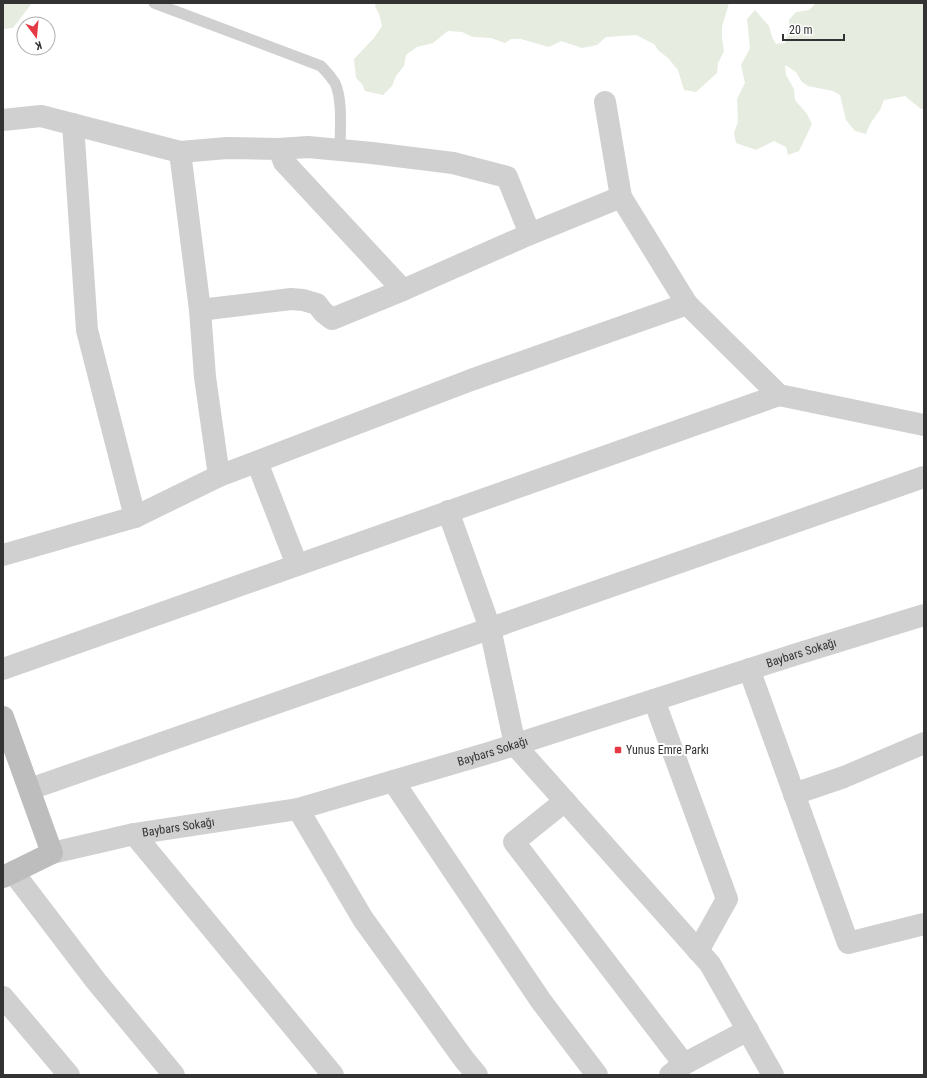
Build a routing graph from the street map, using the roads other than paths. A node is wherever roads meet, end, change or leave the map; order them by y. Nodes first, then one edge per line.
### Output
1 (154, 3) edge
2 (605, 102) dead end
3 (3, 120) edge
4 (73, 124) junction
5 (279, 149) junction
6 (340, 150) junction
7 (180, 152) junction
8 (621, 197) junction
9 (530, 234) junction
10 (403, 290) junction
11 (687, 304) junction
12 (200, 310) junction
13 (779, 395) junction
14 (924, 425) edge
15 (257, 462) junction
16 (219, 476) junction
17 (924, 477) edge
18 (448, 511) junction
19 (135, 517) junction
20 (3, 555) edge
21 (297, 565) junction
22 (924, 614) edge
23 (490, 628) junction
24 (3, 669) edge
25 (749, 669) junction
26 (654, 700) junction
27 (3, 717) edge
28 (924, 743) edge
29 (515, 745) junction
30 (393, 781) junction
31 (30, 789) junction
32 (794, 794) junction
33 (565, 801) junction
34 (298, 809) junction
35 (134, 834) junction
36 (52, 853) junction
37 (8, 874) edge
38 (924, 924) edge
39 (698, 951) junction
40 (3, 997) edge
41 (748, 1030) junction
42 (677, 1069) edge
43 (68, 1075) edge
44 (174, 1075) edge
45 (333, 1075) edge
46 (477, 1075) edge
47 (597, 1075) edge
48 (773, 1075) edge

1 - 6 lane
2 - 8 street
3 - 4 street
4 - 7 street
4 - 19 street
5 - 6 street
5 - 7 street
5 - 10 street
6 - 9 street
7 - 12 street
8 - 9 street
8 - 11 street
9 - 10 street
10 - 12 street
11 - 13 street
11 - 15 street
12 - 16 street
13 - 14 street
13 - 18 street
15 - 16 street
15 - 21 street
16 - 19 street
17 - 23 street
18 - 21 street
18 - 23 street
19 - 20 street
21 - 24 street
22 - 25 street, Baybars Sokağı
23 - 29 street
23 - 31 street
25 - 26 street, Baybars Sokağı
25 - 32 street
26 - 29 street, Baybars Sokağı
26 - 39 street
27 - 31 street
28 - 32 street
29 - 30 street, Baybars Sokağı
29 - 33 street
30 - 34 street, Baybars Sokağı
30 - 47 street
31 - 36 street
32 - 38 street
33 - 39 street
33 - 42 street
34 - 35 street, Baybars Sokağı
34 - 46 street
35 - 36 street, Baybars Sokağı
35 - 45 street
36 - 37 street
37 - 44 street
39 - 41 street
40 - 43 street
41 - 42 street
41 - 48 street

